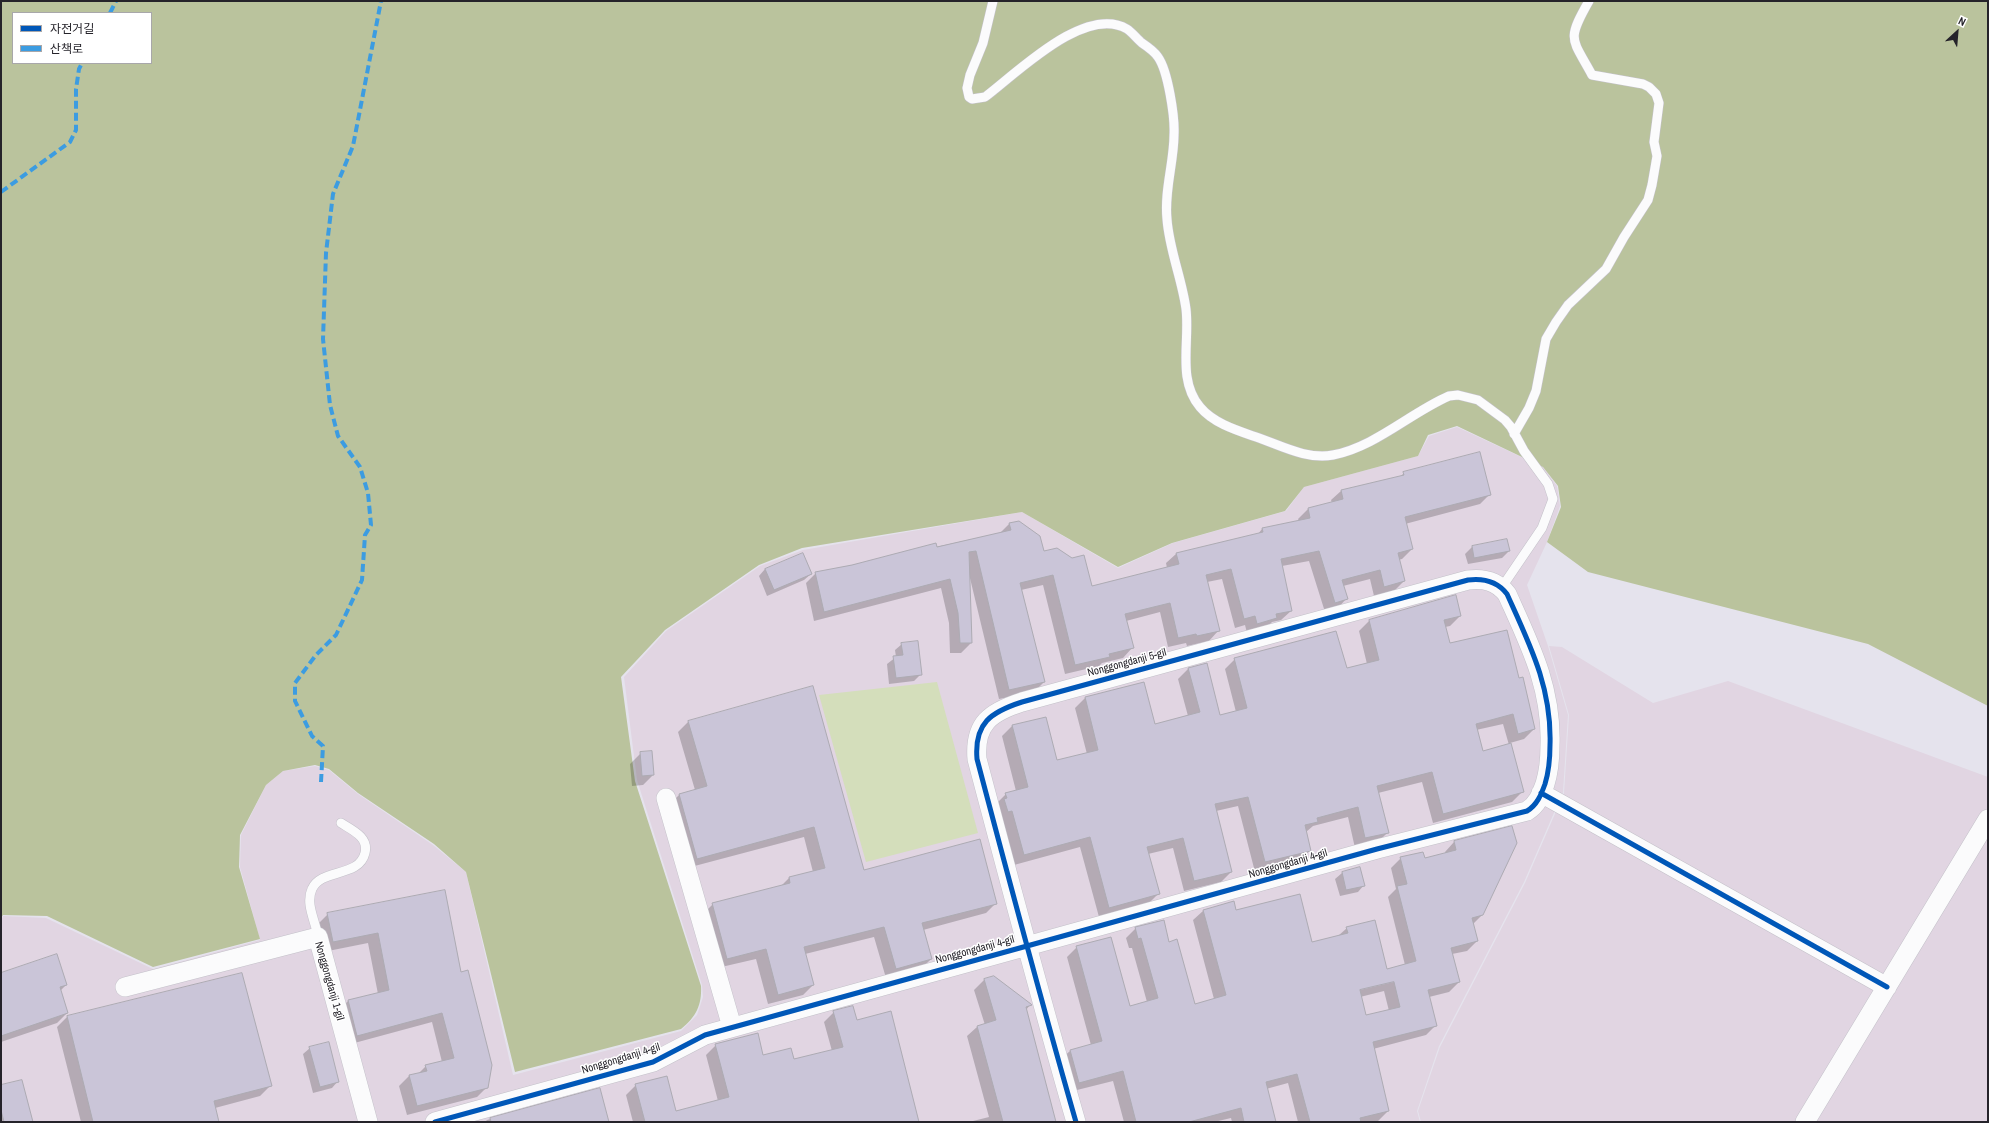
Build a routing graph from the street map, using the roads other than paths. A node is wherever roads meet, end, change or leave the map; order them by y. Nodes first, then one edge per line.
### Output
1 (993, 1) edge
2 (1588, 1) edge
3 (1514, 434) junction
4 (1502, 587) junction
5 (1542, 793) junction
6 (666, 798) dead end
7 (1988, 819) edge
8 (341, 823) dead end
9 (318, 937) junction
10 (1027, 946) junction
11 (1887, 986) junction
12 (125, 987) dead end
13 (732, 1027) junction
14 (368, 1122) edge
15 (435, 1122) edge
16 (1076, 1122) edge
17 (1805, 1122) edge

1 - 3 lane
2 - 3 lane
3 - 4 lane
4 - 5 street
4 - 10 street, Nonggongdanji 5-gil
5 - 10 street, Nonggongdanji 4-gil
5 - 11 street
6 - 13 street
7 - 11 street
8 - 9 lane
9 - 12 street, Nonggongdanji 1-gil
9 - 14 street, Nonggongdanji 1-gil
10 - 13 street, Nonggongdanji 4-gil
10 - 16 street, Nonggongdanji 5-gil
11 - 17 street
13 - 15 street, Nonggongdanji 4-gil

